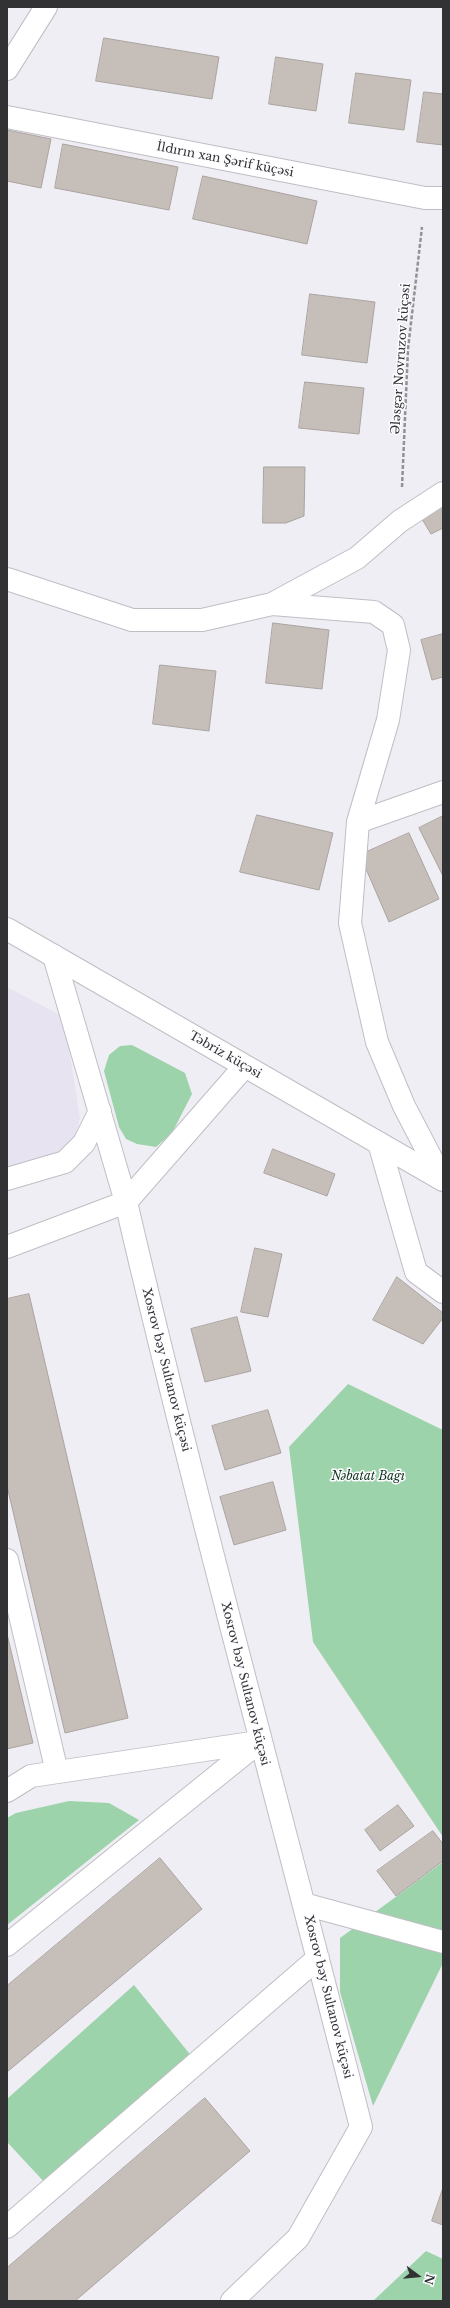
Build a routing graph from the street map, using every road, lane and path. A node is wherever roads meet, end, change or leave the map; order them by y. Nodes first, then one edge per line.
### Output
1 (46, 7) edge
2 (7, 69) edge
3 (7, 117) edge
4 (434, 198) edge
5 (443, 493) edge
6 (400, 521) junction
7 (7, 579) edge
8 (272, 604) junction
9 (443, 792) edge
10 (358, 822) junction
11 (7, 930) edge
12 (54, 956) junction
13 (244, 1067) junction
14 (100, 1112) junction
15 (379, 1144) junction
16 (7, 1179) edge
17 (443, 1179) edge
18 (126, 1202) junction
19 (7, 1247) edge
20 (443, 1292) edge
21 (7, 1560) edge
22 (259, 1742) junction
23 (57, 1772) junction
24 (7, 1791) edge
25 (304, 1904) junction
26 (443, 1942) edge
27 (7, 1945) edge
28 (318, 1958) junction
29 (7, 2227) edge
30 (232, 2301) edge

1 - 2 street
3 - 4 street, İldırın xan Şərif küçəsi
4 - 6 path, Ələsgər Novruzov küçəsi
5 - 6 street
6 - 8 street
7 - 8 street
8 - 10 street
9 - 10 street
10 - 17 street
11 - 12 street, Təbriz küçəsi
12 - 13 street, Təbriz küçəsi
12 - 14 street, Xosrov bəy Sultanov küçəsi
13 - 15 street, Təbriz küçəsi
13 - 18 street
14 - 16 street
14 - 18 street, Xosrov bəy Sultanov küçəsi
15 - 17 street, Təbriz küçəsi
15 - 20 street
18 - 19 street
18 - 22 street, Xosrov bəy Sultanov küçəsi
21 - 23 street
22 - 23 street
22 - 25 street, Xosrov bəy Sultanov küçəsi
22 - 27 street
23 - 24 street
25 - 26 street
25 - 28 street, Xosrov bəy Sultanov küçəsi
28 - 29 street
28 - 30 street, Xosrov bəy Sultanov küçəsi

